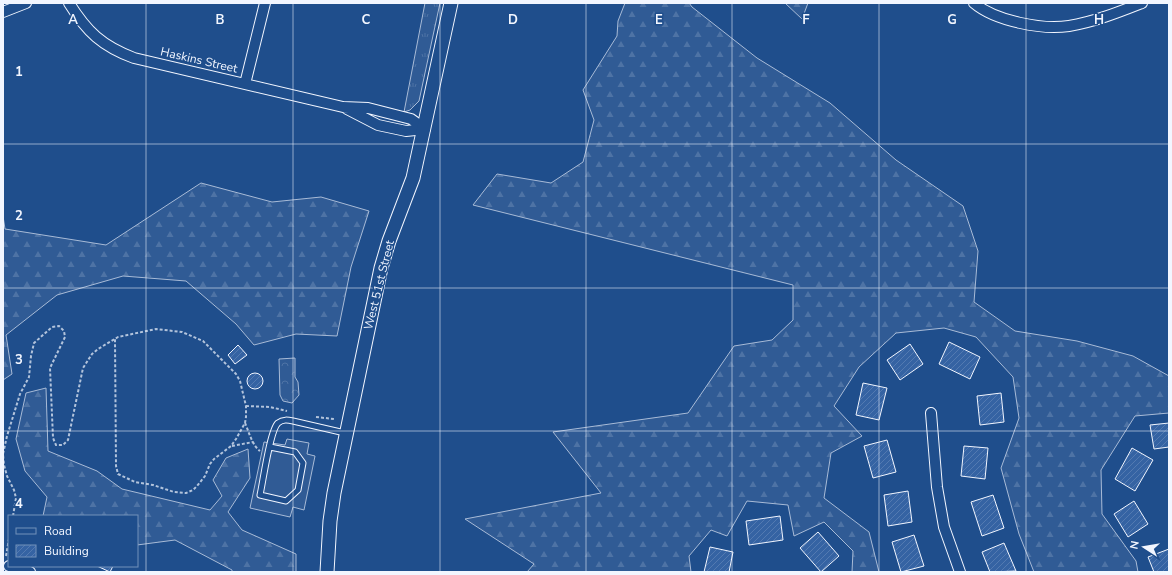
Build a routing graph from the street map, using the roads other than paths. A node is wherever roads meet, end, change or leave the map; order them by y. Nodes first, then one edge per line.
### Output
1 (26, 3) edge
2 (69, 3) edge
3 (265, 3) edge
4 (451, 3) edge
5 (974, 3) edge
6 (1142, 3) edge
7 (3, 12) edge
8 (245, 84) junction
9 (424, 129) junction
10 (931, 413) dead end
11 (346, 433) junction
12 (270, 447) junction
13 (16, 567) edge
14 (30, 572) edge
15 (327, 572) edge
16 (960, 572) edge

1 - 7 street
2 - 8 street, Haskins Street
3 - 8 street
4 - 9 street, West 51st Street
5 - 6 street
8 - 9 street, Haskins Street
9 - 11 street, West 51st Street
10 - 16 street
11 - 12 lane
11 - 15 street, West 51st Street
12 - 12 lane
13 - 14 street

